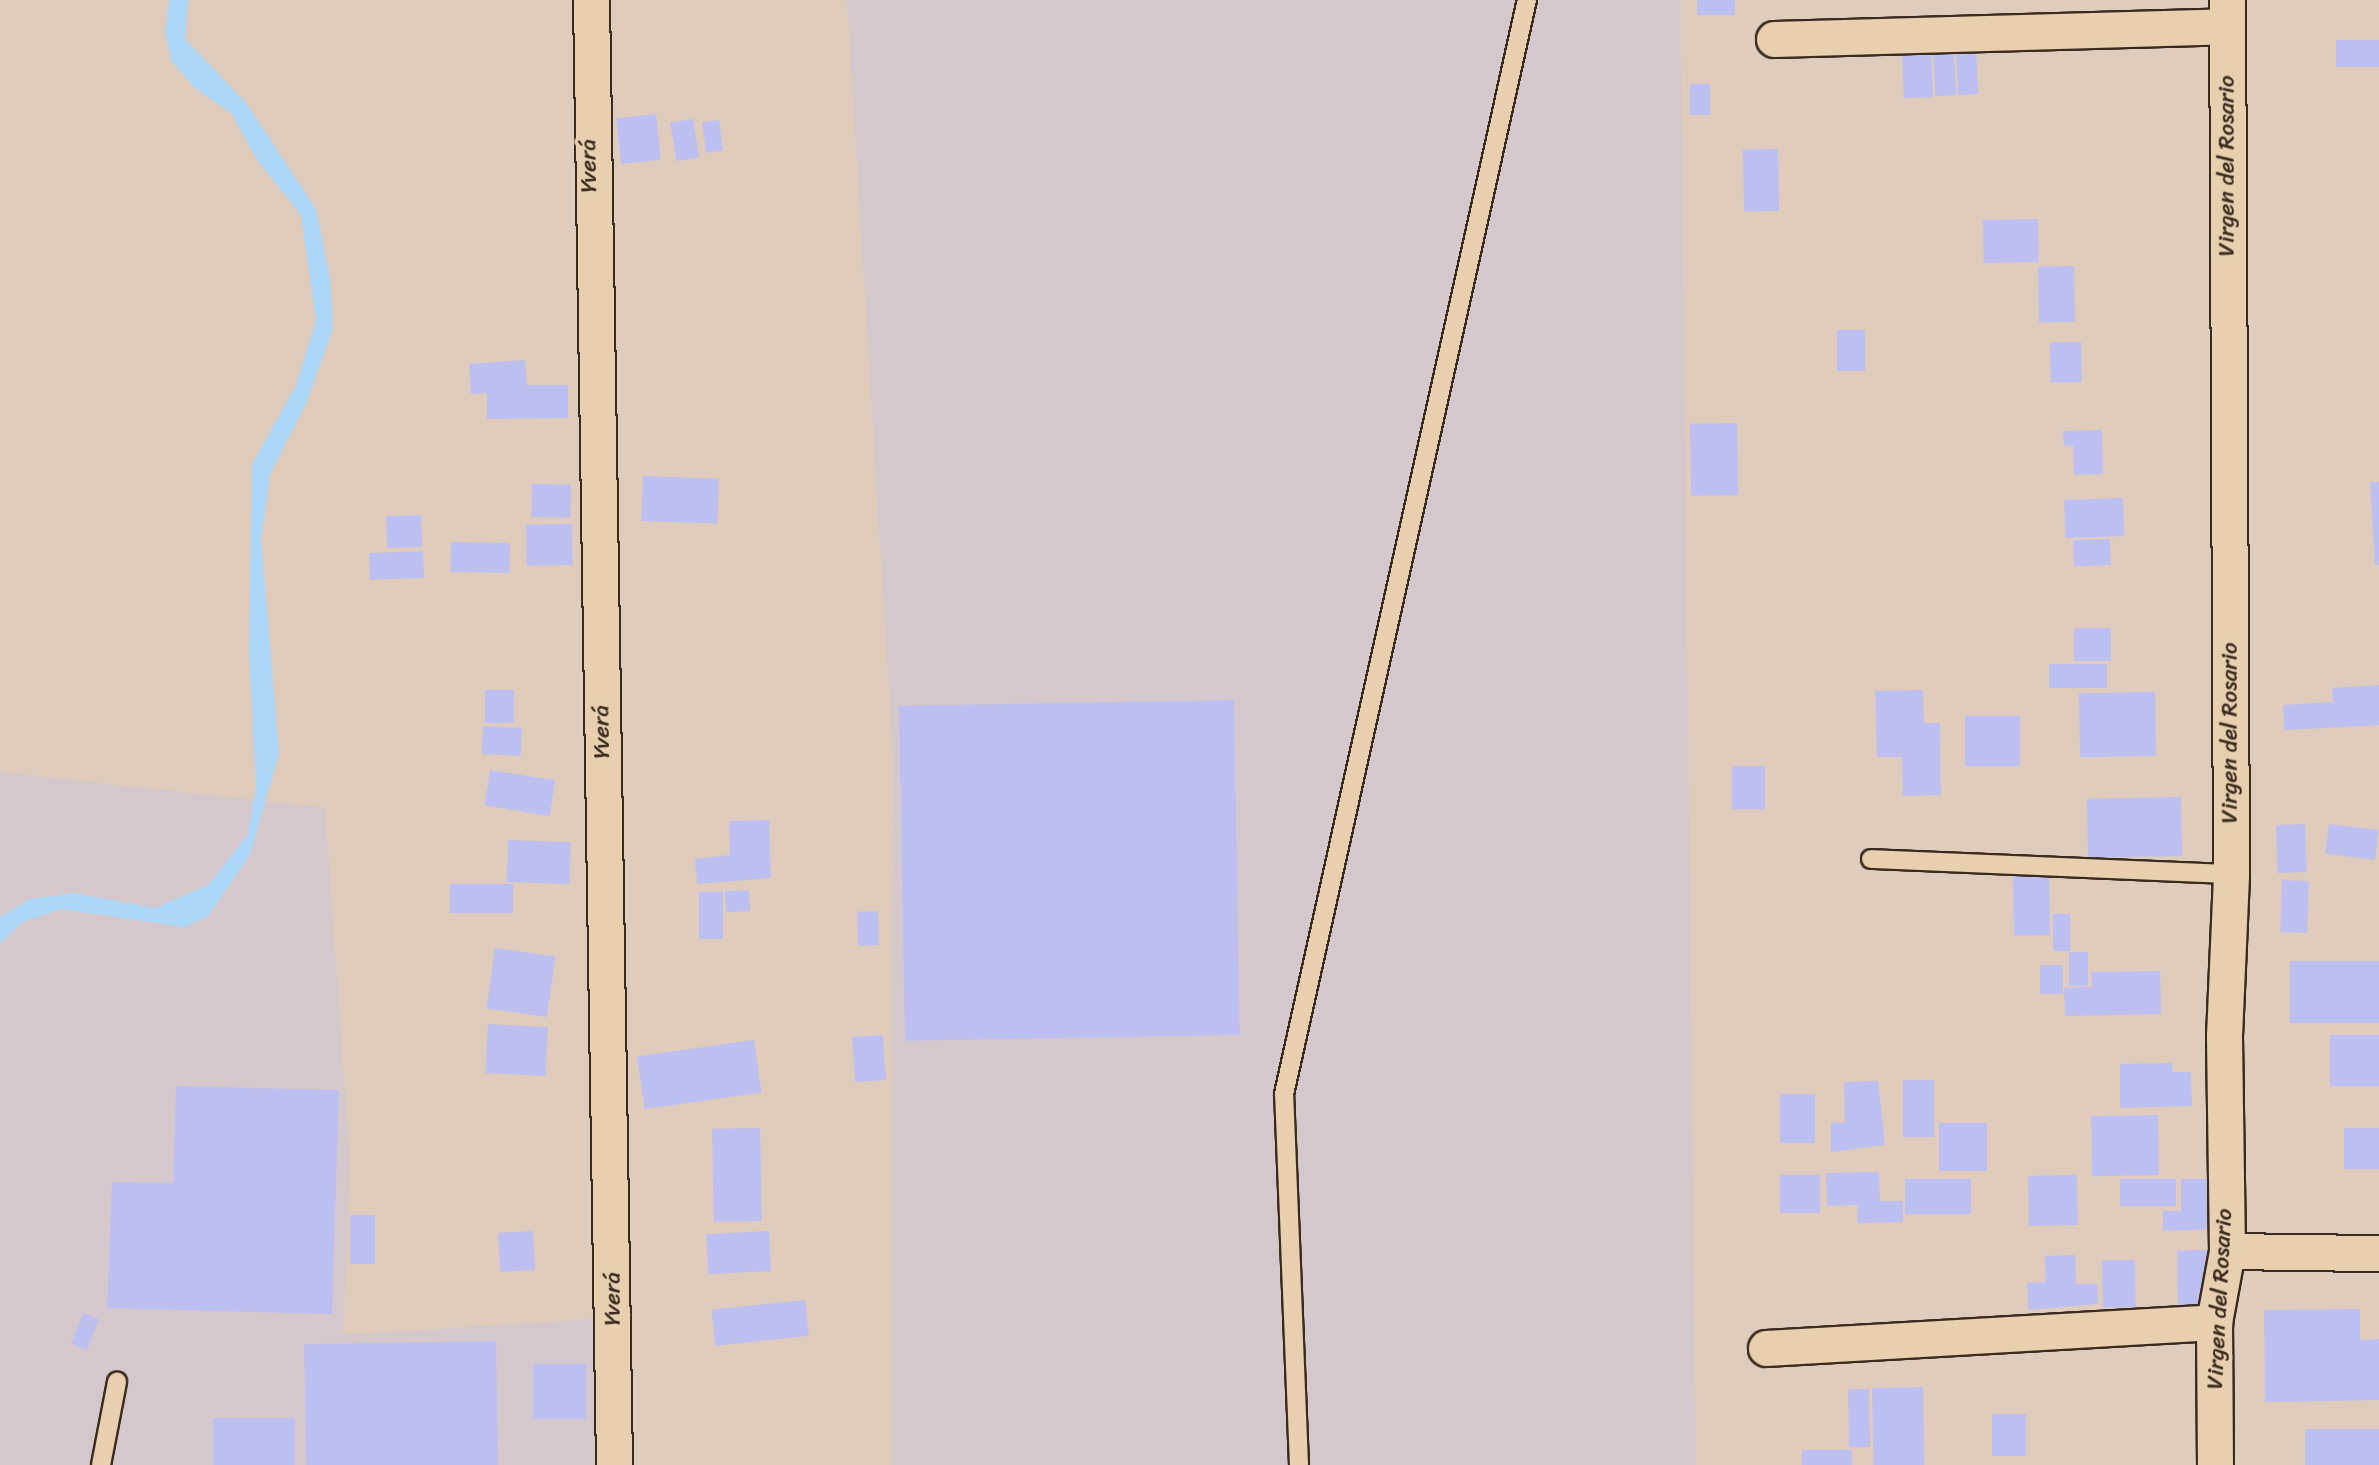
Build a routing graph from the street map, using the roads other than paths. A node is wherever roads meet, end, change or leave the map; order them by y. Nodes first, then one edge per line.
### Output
1 (591, 0) edge
2 (1527, 0) edge
3 (2227, 13) edge
4 (1774, 39) dead end
5 (1871, 859) dead end
6 (2231, 874) junction
7 (2227, 1251) junction
8 (2379, 1254) edge
9 (2214, 1322) junction
10 (1766, 1348) dead end
11 (117, 1382) dead end
12 (101, 1465) edge
13 (614, 1465) edge
14 (1299, 1465) edge
15 (2215, 1465) edge

1 - 13 street, Yverá
2 - 14 lane
3 - 4 street
3 - 6 street, Virgen del Rosario
5 - 6 lane
6 - 7 street, Virgen del Rosario
7 - 8 street
7 - 9 street, Virgen del Rosario
9 - 10 street
9 - 15 street, Virgen del Rosario
11 - 12 lane

